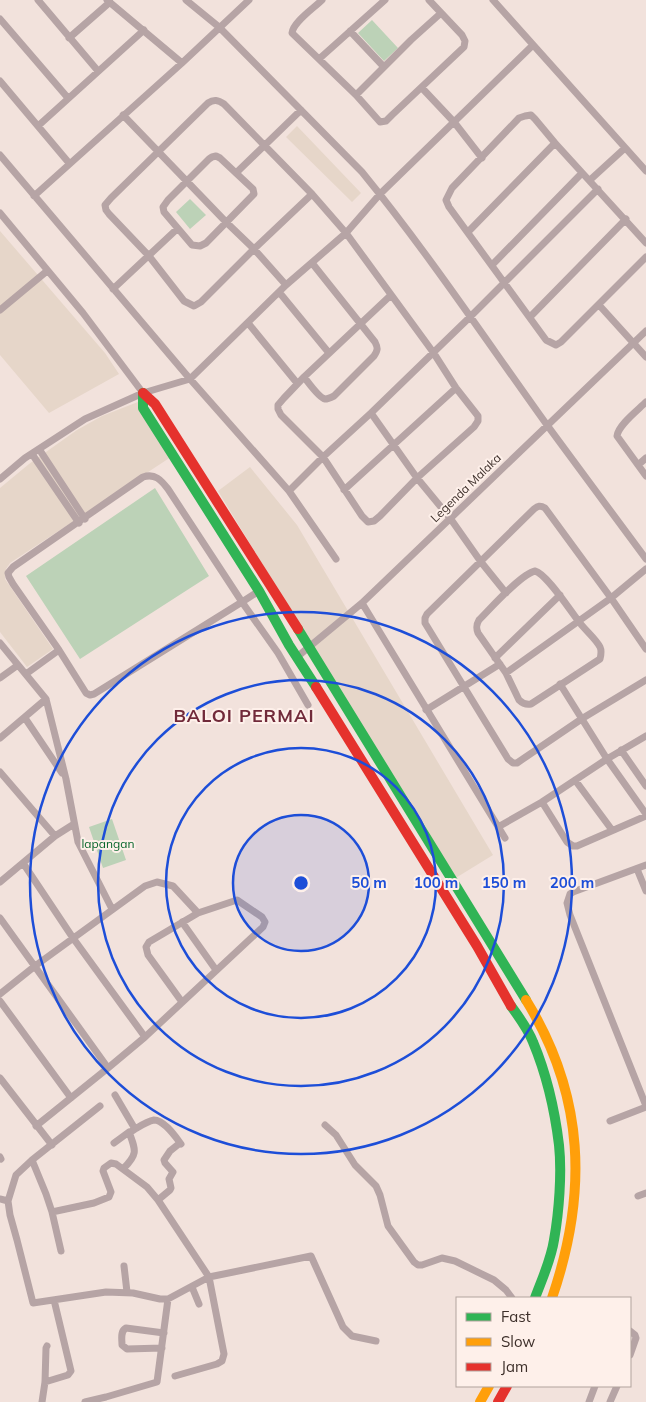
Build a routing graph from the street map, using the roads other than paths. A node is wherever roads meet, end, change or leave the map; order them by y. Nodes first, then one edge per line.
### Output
1 (50, 0) edge
2 (186, 0) edge
3 (249, 0) edge
4 (322, 0) edge
5 (385, 0) edge
6 (429, 0) edge
7 (493, 0) edge
8 (108, 1) edge
9 (40, 3) edge
10 (441, 13) junction
11 (0, 19) edge
12 (219, 27) junction
13 (144, 30) junction
14 (350, 31) junction
15 (69, 38) junction
16 (533, 45) junction
17 (319, 59) junction
18 (182, 63) junction
19 (384, 67) junction
20 (98, 72) junction
21 (0, 81) edge
22 (422, 88) junction
23 (356, 95) junction
24 (68, 98) junction
25 (301, 110) junction
26 (123, 115) junction
27 (454, 122) junction
28 (38, 126) junction
29 (555, 143) junction
30 (264, 145) junction
31 (625, 148) junction
32 (159, 152) junction
33 (0, 155) edge
34 (482, 158) junction
35 (69, 163) junction
36 (646, 171) edge
37 (236, 173) junction
38 (582, 173) junction
39 (590, 180) junction
40 (187, 181) junction
41 (598, 189) junction
42 (312, 194) junction
43 (380, 194) junction
44 (34, 196) junction
45 (0, 213) edge
46 (626, 219) junction
47 (226, 222) junction
48 (177, 229) junction
49 (468, 232) junction
50 (346, 233) junction
51 (646, 243) edge
52 (254, 249) junction
53 (149, 256) junction
54 (646, 257) edge
55 (312, 263) junction
56 (492, 265) junction
57 (47, 271) junction
58 (504, 283) junction
59 (286, 285) junction
60 (113, 289) junction
61 (279, 292) junction
62 (391, 295) junction
63 (599, 305) junction
64 (0, 310) edge
65 (471, 316) junction
66 (530, 317) junction
67 (248, 323) junction
68 (361, 323) junction
69 (646, 331) edge
70 (633, 343) junction
71 (433, 352) junction
72 (329, 353) junction
73 (646, 357) edge
74 (304, 377) junction
75 (190, 379) junction
76 (298, 383) junction
77 (456, 388) junction
78 (143, 393) junction
79 (646, 402) edge
80 (371, 413) junction
81 (548, 425) junction
82 (394, 445) junction
83 (39, 449) junction
84 (32, 454) junction
85 (323, 457) junction
86 (646, 458) edge
87 (638, 465) junction
88 (646, 476) edge
89 (417, 478) junction
90 (0, 479) edge
91 (344, 490) junction
92 (289, 491) junction
93 (450, 518) junction
94 (82, 520) junction
95 (336, 559) dead end
96 (646, 559) edge
97 (481, 562) junction
98 (646, 569) edge
99 (259, 591) junction
100 (506, 593) junction
101 (560, 595) junction
102 (611, 598) junction
103 (242, 602) junction
104 (362, 603) junction
105 (579, 621) junction
106 (0, 644) edge
107 (309, 646) junction
108 (646, 649) edge
109 (59, 650) junction
110 (297, 657) junction
111 (495, 658) junction
112 (18, 664) junction
113 (500, 664) junction
114 (506, 673) junction
115 (26, 674) junction
116 (0, 678) edge
117 (646, 680) edge
118 (560, 684) junction
119 (464, 687) junction
120 (46, 699) junction
121 (308, 705) dead end
122 (426, 710) junction
123 (25, 718) junction
124 (583, 718) junction
125 (646, 736) edge
126 (0, 738) edge
127 (621, 750) junction
128 (607, 759) junction
129 (0, 772) edge
130 (66, 779) junction
131 (575, 780) junction
132 (646, 786) edge
133 (542, 802) junction
134 (646, 815) edge
135 (74, 824) junction
136 (498, 827) junction
137 (612, 830) junction
138 (55, 836) junction
139 (505, 838) dead end
140 (24, 863) junction
141 (646, 865) edge
142 (637, 869) junction
143 (0, 882) edge
144 (646, 891) edge
145 (112, 909) junction
146 (198, 913) junction
147 (0, 918) edge
148 (182, 922) junction
149 (73, 938) junction
150 (35, 966) junction
151 (216, 970) junction
152 (0, 994) edge
153 (0, 1002) edge
154 (182, 1002) junction
155 (145, 1037) junction
156 (108, 1068) junction
157 (0, 1078) edge
158 (115, 1095) dead end
159 (71, 1098) junction
160 (100, 1106) dead end
161 (646, 1106) edge
162 (610, 1121) dead end
163 (325, 1125) dead end
164 (36, 1126) junction
165 (132, 1130) junction
166 (114, 1143) dead end
167 (52, 1145) junction
168 (32, 1160) junction
169 (123, 1169) junction
170 (646, 1192) edge
171 (638, 1196) dead end
172 (0, 1199) edge
173 (158, 1200) junction
174 (8, 1201) junction
175 (52, 1212) junction
176 (61, 1251) dead end
177 (124, 1266) dead end
178 (208, 1277) junction
179 (192, 1287) junction
180 (127, 1292) junction
181 (511, 1297) edge
182 (535, 1297) edge
183 (552, 1297) edge
184 (54, 1300) junction
185 (168, 1300) junction
186 (199, 1304) dead end
187 (631, 1332) edge
188 (164, 1333) junction
189 (376, 1341) dead end
190 (48, 1346) dead end
191 (162, 1348) junction
192 (631, 1352) edge
193 (175, 1376) dead end
194 (45, 1382) junction
195 (488, 1387) edge
196 (506, 1387) edge
197 (594, 1387) edge
198 (617, 1387) edge
199 (108, 1400) edge
200 (42, 1402) edge
201 (84, 1402) edge
202 (480, 1402) edge
203 (498, 1402) edge
204 (589, 1402) edge
205 (610, 1402) edge

1 - 9 street
2 - 12 street
3 - 12 street
4 - 17 street
5 - 14 street
6 - 10 street
7 - 16 street
8 - 13 street
8 - 15 street
9 - 15 street
10 - 19 street
10 - 22 street
11 - 24 street
12 - 18 street
12 - 25 street
13 - 18 street
13 - 20 street
14 - 17 street
14 - 19 street
15 - 20 street
16 - 27 street
16 - 31 street
17 - 23 street
18 - 26 street
19 - 23 street
20 - 24 street
21 - 28 street
22 - 23 street
22 - 27 street
24 - 28 street
25 - 30 street
25 - 43 street
26 - 32 street
26 - 35 street
27 - 34 street
27 - 43 street
28 - 35 street
29 - 34 street
29 - 38 street
29 - 49 street
30 - 32 street
30 - 37 street
30 - 42 street
31 - 36 street
31 - 39 street
32 - 40 street
32 - 53 street
33 - 44 street
34 - 49 street
35 - 44 street
37 - 40 street
37 - 47 street
38 - 39 street
38 - 56 street
39 - 41 street
40 - 47 street
40 - 48 street
41 - 46 street
41 - 58 street
42 - 50 street
42 - 52 street
43 - 50 street
43 - 65 street
44 - 60 street
45 - 57 street
46 - 51 street
46 - 66 street
47 - 48 street
47 - 52 street
48 - 53 street
49 - 56 street
50 - 55 street
50 - 62 street
52 - 53 street
52 - 59 street
53 - 60 street
54 - 63 street
55 - 59 street
55 - 68 street
56 - 58 street
57 - 64 street
57 - 78 street
58 - 65 street
58 - 66 street
59 - 61 street
60 - 75 street
61 - 67 street
61 - 72 street
62 - 68 street
62 - 71 street
63 - 66 street
63 - 70 street
65 - 71 street
65 - 81 street
67 - 75 street
67 - 76 street
68 - 72 street
68 - 74 street
69 - 70 street, Legenda Malaka
70 - 73 street
70 - 81 street, Legenda Malaka
71 - 77 street
71 - 80 street
72 - 74 street
74 - 76 street
75 - 78 street
75 - 92 street
76 - 85 street
77 - 82 street
77 - 89 street
78 - 83 street
78 - 99 street
78 - 107 street
79 - 87 street
80 - 82 street
80 - 85 street
81 - 93 street, Legenda Malaka
81 - 96 street
82 - 89 street
82 - 91 street
83 - 84 street
83 - 94 street
84 - 90 street
84 - 94 street
85 - 91 street
85 - 92 street
86 - 87 street
87 - 88 street
89 - 91 street
89 - 93 street
92 - 95 street
93 - 97 street
93 - 104 street, Legenda Malaka
94 - 103 street
94 - 109 street
97 - 100 street
97 - 102 street
97 - 119 street
98 - 102 street
99 - 103 street
99 - 110 street
100 - 101 street
100 - 111 street
101 - 105 street
101 - 111 street
102 - 105 street
102 - 108 street
103 - 109 street
103 - 121 street
104 - 107 street, Legenda Malaka
104 - 122 street
105 - 114 street
105 - 118 street
106 - 112 street
107 - 110 street, Legenda Malaka
107 - 183 street
109 - 115 street
110 - 182 street
111 - 113 street
112 - 115 street
112 - 116 street
113 - 114 street
113 - 119 street
114 - 118 street
115 - 120 street
117 - 124 street
118 - 124 street
119 - 122 street
119 - 124 street
120 - 123 street
120 - 130 street
122 - 136 street
123 - 126 street
123 - 130 street
124 - 128 street
125 - 127 street
127 - 128 street
127 - 132 street
128 - 131 street
128 - 134 street
129 - 138 street
130 - 135 street
131 - 133 street
131 - 137 street
133 - 136 street
133 - 137 street
134 - 137 street
135 - 138 street
135 - 145 street
136 - 139 street
138 - 140 street
140 - 143 street
140 - 149 street
141 - 142 street
142 - 144 street
142 - 161 street
145 - 146 street
145 - 149 street
146 - 148 street
146 - 151 street
147 - 150 street
148 - 151 street
148 - 154 street
149 - 150 street
149 - 155 street
150 - 152 street
150 - 156 street
151 - 154 street
153 - 159 street
154 - 155 street
155 - 156 street
156 - 159 street
157 - 164 street
158 - 165 street
159 - 164 street
160 - 167 street
161 - 162 street
163 - 181 street
164 - 167 street
165 - 166 street
165 - 169 street
165 - 173 street
167 - 168 street
168 - 174 street
168 - 175 street
169 - 173 street
169 - 175 street
170 - 171 street
172 - 174 street
173 - 178 street
174 - 184 street
175 - 176 street
177 - 180 street
178 - 179 street
178 - 189 street
178 - 193 street
179 - 185 street
179 - 186 street
180 - 184 street
180 - 185 street
184 - 194 street
185 - 188 street
187 - 192 street
188 - 191 street
188 - 191 street
190 - 194 street
191 - 199 street
194 - 200 street
195 - 202 street
196 - 203 street
197 - 204 street
198 - 205 street
199 - 201 street

